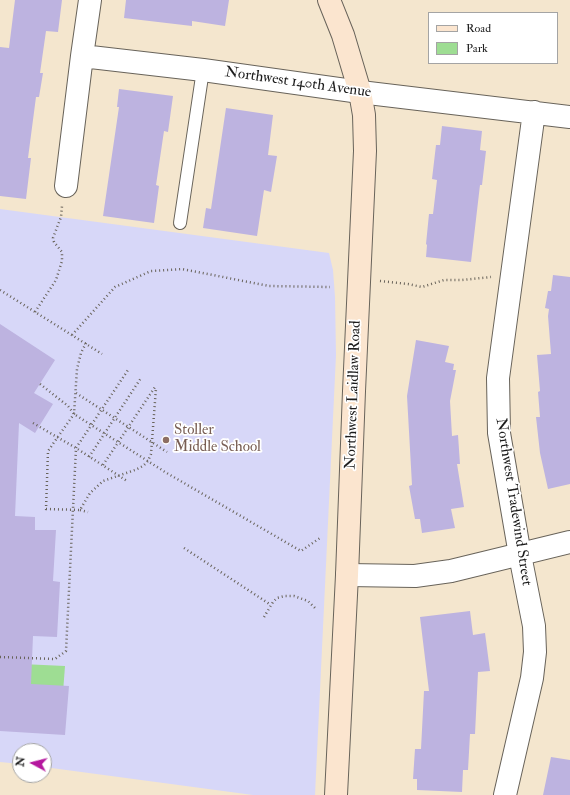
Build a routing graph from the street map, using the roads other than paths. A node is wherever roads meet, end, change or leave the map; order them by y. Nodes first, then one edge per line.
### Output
1 (90, 0) edge
2 (328, 0) edge
3 (82, 56) junction
4 (203, 70) junction
5 (360, 92) junction
6 (534, 112) junction
7 (570, 117) edge
8 (66, 186) road end
9 (180, 223) dead end
10 (570, 542) edge
11 (520, 555) junction
12 (347, 575) junction
13 (336, 795) edge
14 (505, 795) edge

1 - 3 street
2 - 5 main road, Northwest Laidlaw Road
3 - 4 street, Northwest 140th Avenue
3 - 8 street
4 - 5 street, Northwest 140th Avenue
4 - 9 lane
5 - 6 street, Northwest 140th Avenue
5 - 12 main road, Northwest Laidlaw Road
6 - 7 street, Northwest 140th Avenue
6 - 11 street, Northwest Tradewind Street
10 - 11 street
11 - 12 street
11 - 14 street, Northwest Tradewind Street
12 - 13 main road, Northwest Laidlaw Road

